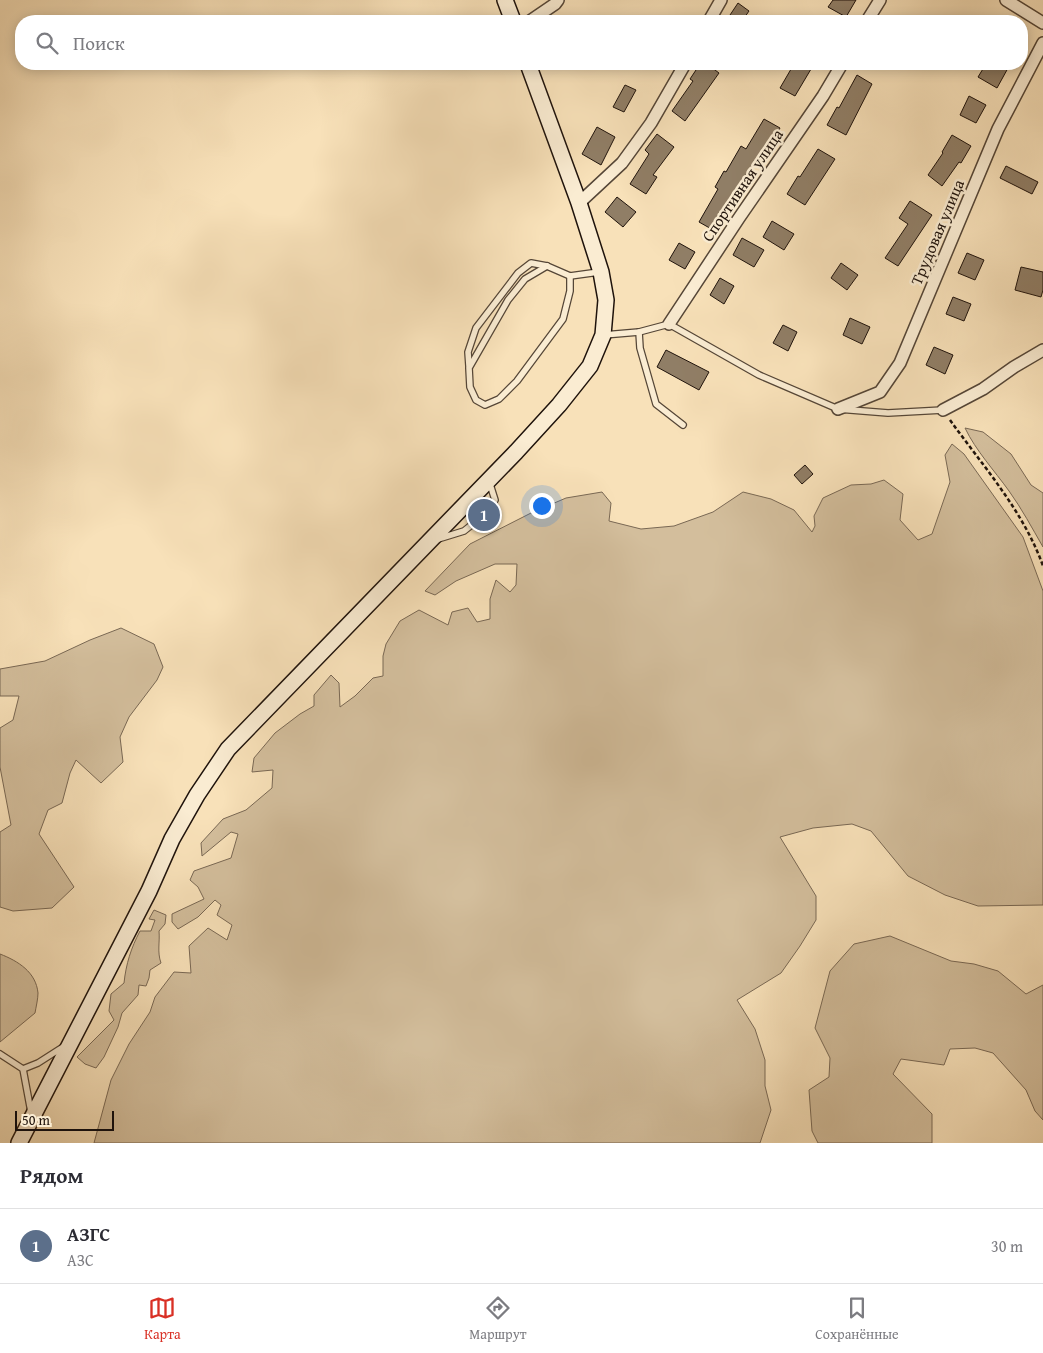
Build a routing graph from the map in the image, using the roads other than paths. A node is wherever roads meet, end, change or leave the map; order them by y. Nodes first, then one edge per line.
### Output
1 (505, 0) edge
2 (558, 0) edge
3 (720, 0) edge
4 (880, 0) edge
5 (1006, 0) edge
6 (511, 15) edge
7 (539, 15) edge
8 (712, 15) edge
9 (871, 15) edge
10 (1043, 22) edge
11 (1043, 43) edge
12 (530, 70) edge
13 (682, 70) edge
14 (838, 70) edge
15 (579, 203) junction
16 (547, 266) junction
17 (601, 272) junction
18 (570, 276) junction
19 (669, 324) junction
20 (639, 332) junction
21 (603, 335) junction
22 (1043, 350) edge
23 (469, 368) junction
24 (838, 409) junction
25 (943, 410) joint
26 (683, 425) dead end
27 (489, 479) junction
28 (432, 540) junction
29 (74, 1038) junction
30 (0, 1054) edge
31 (23, 1069) junction
32 (32, 1119) junction
33 (19, 1143) edge

1 - 6 main road
2 - 7 street
3 - 8 street
4 - 9 street
5 - 10 street
11 - 24 street, Трудовая улица
12 - 15 main road
13 - 15 street
14 - 19 street, Спортивная улица
15 - 17 main road
16 - 18 lane
16 - 23 lane
16 - 23 lane
17 - 18 lane
17 - 21 main road
18 - 23 lane
19 - 20 lane
19 - 24 lane
20 - 21 lane
20 - 26 lane
21 - 27 main road
22 - 25 street
24 - 25 lane
27 - 28 main road
27 - 28 lane
28 - 29 main road
29 - 31 lane
29 - 32 main road
30 - 31 lane
31 - 32 lane
32 - 33 main road

